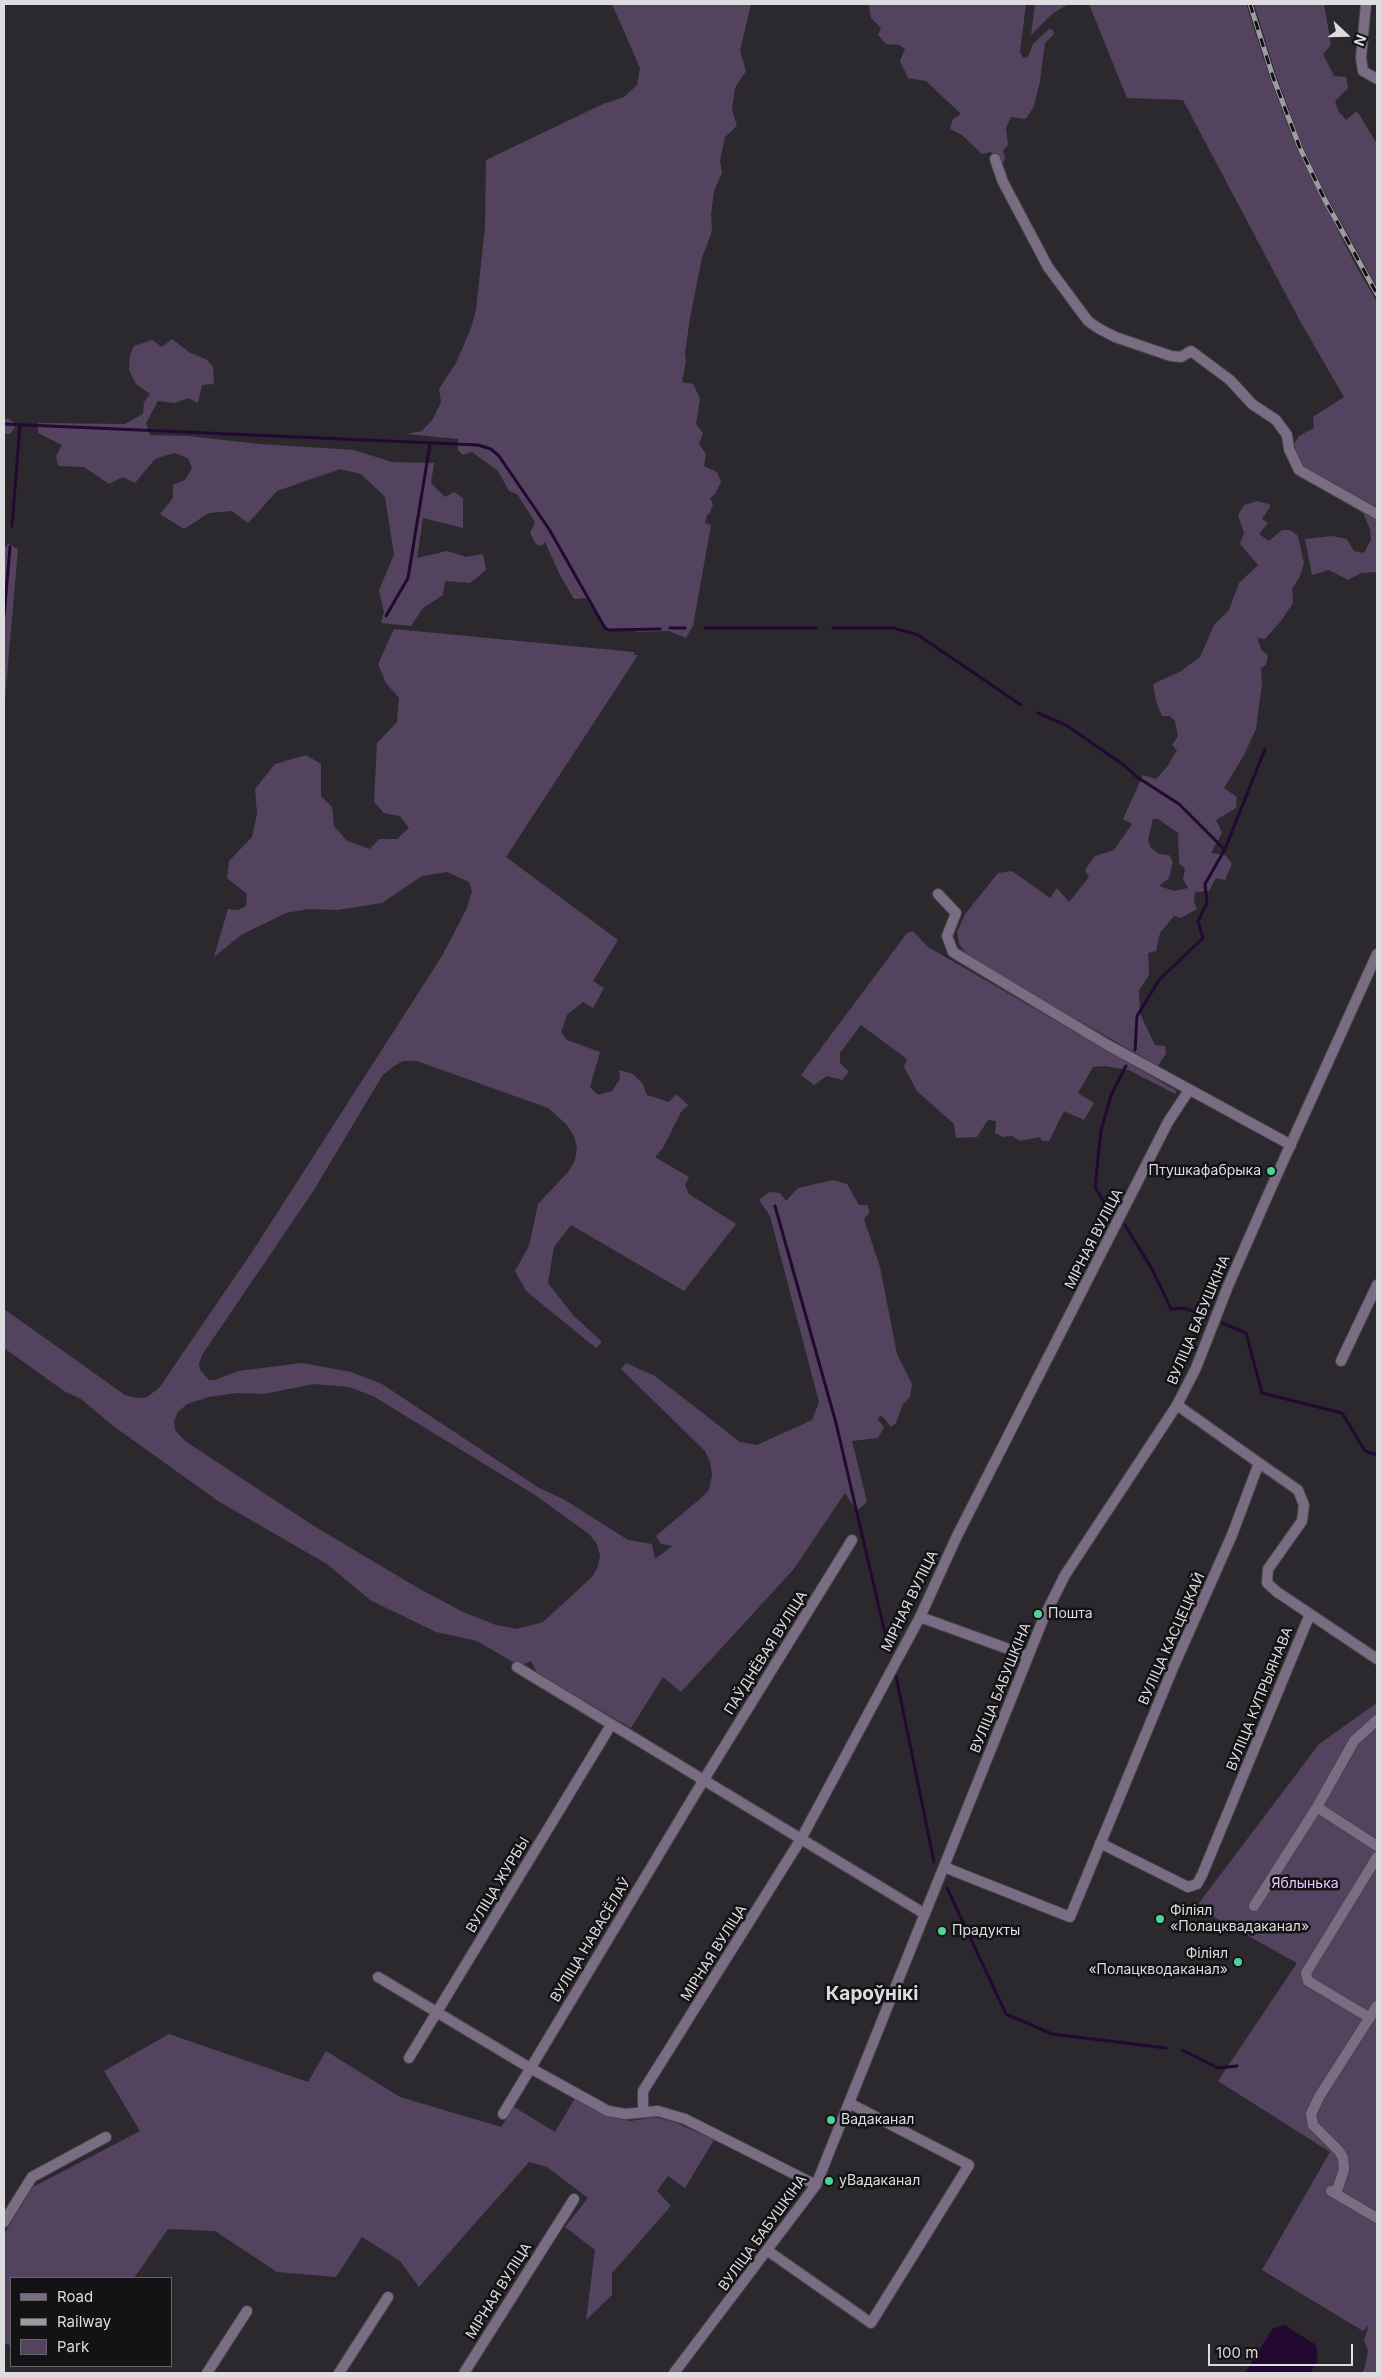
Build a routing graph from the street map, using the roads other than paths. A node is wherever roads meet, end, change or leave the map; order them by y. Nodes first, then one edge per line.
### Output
1 (1366, 4) edge
2 (1377, 80) edge
3 (994, 158) dead end
4 (1377, 514) edge
5 (938, 894) dead end
6 (1377, 954) edge
7 (1189, 1090) junction
8 (1291, 1145) junction
9 (1377, 1285) edge
10 (1341, 1361) dead end
11 (1177, 1405) junction
12 (1258, 1463) junction
13 (852, 1540) dead end
14 (1310, 1614) junction
15 (920, 1617) junction
16 (1028, 1656) junction
17 (1377, 1659) edge
18 (517, 1667) dead end
19 (1377, 1720) edge
20 (611, 1725) junction
21 (703, 1781) junction
22 (1317, 1806) junction
23 (801, 1839) junction
24 (1100, 1844) junction
25 (1377, 1846) edge
26 (1377, 1857) edge
27 (944, 1867) junction
28 (1254, 1906) dead end
29 (925, 1914) junction
30 (378, 1977) dead end
31 (1377, 2006) edge
32 (437, 2012) junction
33 (1370, 2018) junction
34 (409, 2058) dead end
35 (530, 2068) junction
36 (850, 2103) junction
37 (643, 2112) junction
38 (503, 2114) dead end
39 (106, 2137) dead end
40 (816, 2185) junction
41 (574, 2198) dead end
42 (1377, 2218) edge
43 (4, 2222) edge
44 (768, 2251) junction
45 (388, 2297) dead end
46 (247, 2311) dead end
47 (207, 2373) edge
48 (339, 2373) edge
49 (464, 2373) edge
50 (674, 2373) edge

1 - 2 street
3 - 4 street
5 - 7 street
6 - 8 street, ВУЛІЦА БАБУШКІНА
7 - 8 street
7 - 15 street, МІРНАЯ ВУЛІЦА
8 - 11 street, ВУЛІЦА БАБУШКІНА
9 - 10 street
11 - 12 street
11 - 16 street, ВУЛІЦА БАБУШКІНА
12 - 14 street
12 - 24 street, ВУЛІЦА КАСЦЕЦКАЙ
13 - 21 street, ПАЎДНЁВАЯ ВУЛІЦА
14 - 17 street
14 - 24 street, ВУЛІЦА КУПРЫЯНАВА
15 - 16 street
15 - 23 street, МІРНАЯ ВУЛІЦА
16 - 27 street, ВУЛІЦА БАБУШКІНА
18 - 20 street
19 - 22 street
20 - 21 street
20 - 32 street, ВУЛІЦА ЖУРБЫ
21 - 23 street
21 - 35 street, ВУЛІЦА НАВАСЁЛАЎ
22 - 25 street
22 - 28 street
23 - 29 street
23 - 37 street, МІРНАЯ ВУЛІЦА
24 - 27 street, ВУЛІЦА КАСЦЕЦКАЙ
26 - 33 street
27 - 29 street, ВУЛІЦА БАБУШКІНА
29 - 36 street, ВУЛІЦА БАБУШКІНА
30 - 32 street
31 - 33 street
32 - 34 street, ВУЛІЦА ЖУРБЫ
32 - 35 street
33 - 42 street
35 - 37 street
35 - 38 street, ВУЛІЦА НАВАСЁЛАЎ
36 - 40 street, ВУЛІЦА БАБУШКІНА
36 - 44 street
37 - 40 street
39 - 43 street
40 - 44 street, ВУЛІЦА БАБУШКІНА
41 - 49 street, МІРНАЯ ВУЛІЦА
44 - 50 street, ВУЛІЦА БАБУШКІНА
45 - 48 street
46 - 47 street

